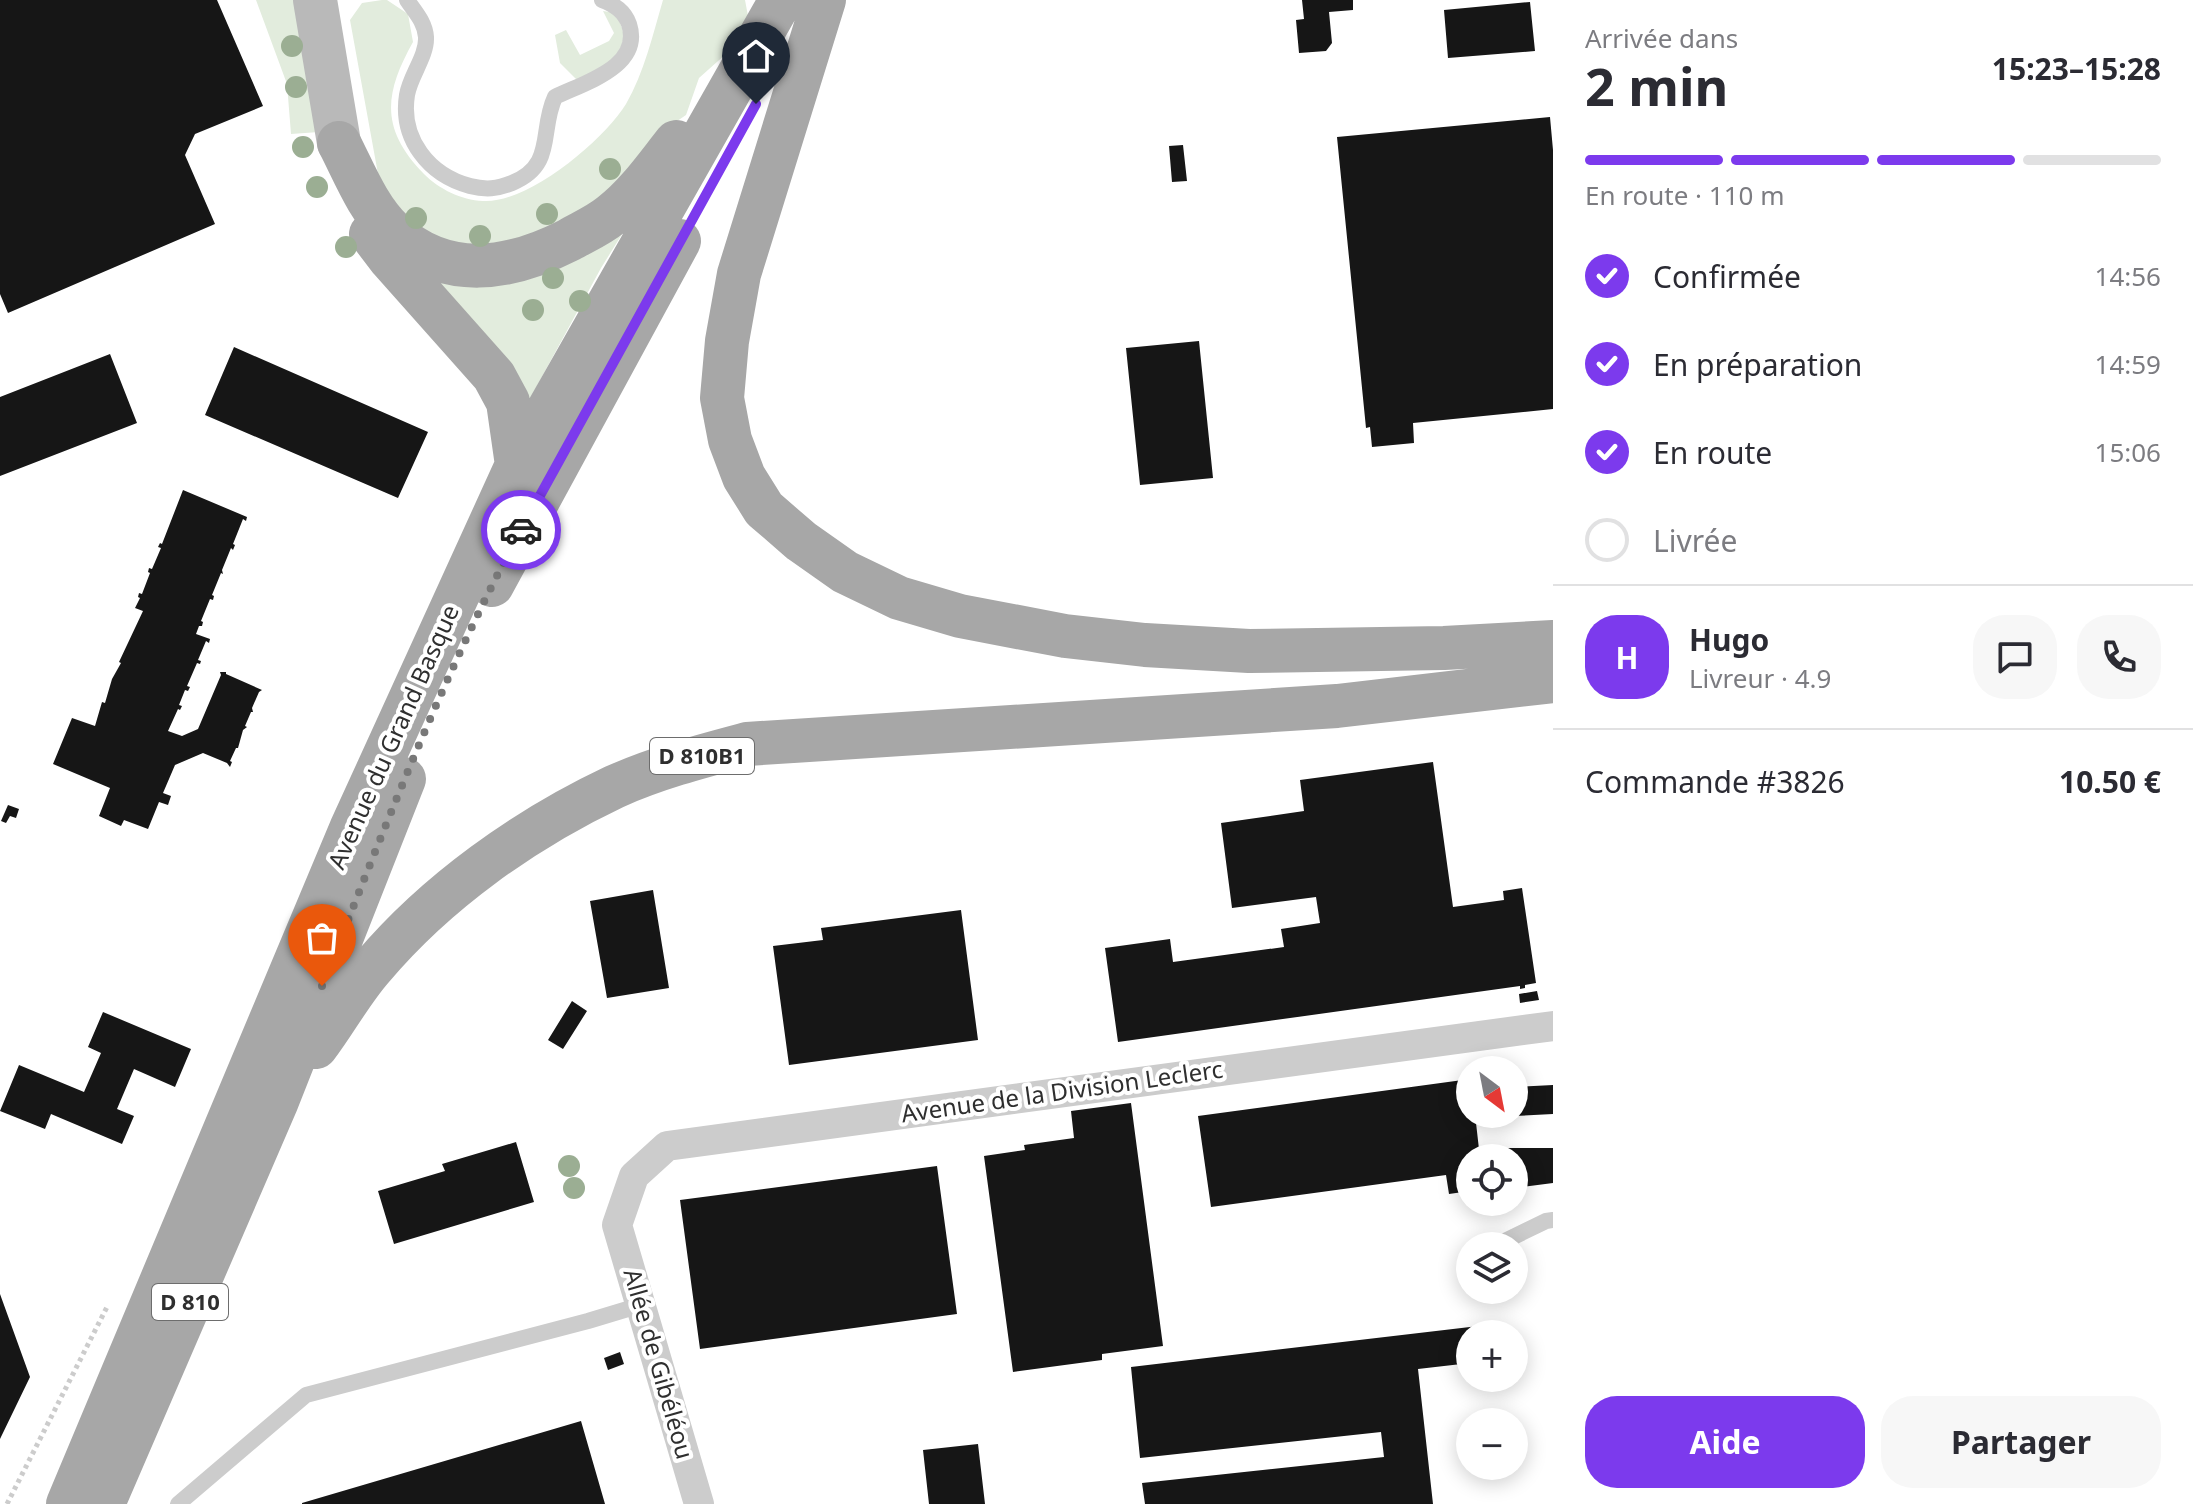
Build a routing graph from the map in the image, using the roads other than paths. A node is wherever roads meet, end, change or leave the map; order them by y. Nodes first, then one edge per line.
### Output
1 (315, 0) edge
2 (407, 0) edge
3 (602, 0) edge
4 (781, 0) edge
5 (814, 0) edge
6 (824, 0) edge
7 (759, 38) junction
8 (339, 143) junction
9 (517, 465) junction
10 (1553, 642) edge
11 (1249, 651) junction
12 (1296, 651) junction
13 (1553, 681) edge
14 (1277, 710) junction
15 (1553, 1026) edge
16 (277, 1101) junction
17 (1553, 1220) edge
18 (617, 1225) joint
19 (1523, 1232) edge
20 (641, 1305) junction
21 (68, 1504) edge
22 (103, 1504) edge
23 (178, 1504) edge
24 (699, 1504) edge

1 - 8 main road
2 - 3 lane
4 - 7 main road, Avenue du Grand Basque / D 810
5 - 16 main road, Avenue du Grand Basque / D 810
6 - 11 main road
7 - 8 main road
7 - 9 main road, Avenue du Grand Basque / D 810
8 - 9 main road
9 - 21 main road, Avenue du Grand Basque / D 810
10 - 12 main road
11 - 12 main road
11 - 14 main road
12 - 14 main road
13 - 14 main road
14 - 16 main road, D 810B1
15 - 18 street, Avenue de la Division Leclerc
16 - 22 main road, Avenue du Grand Basque / D 810
17 - 19 lane
18 - 20 street, Allée de Gibéléou
20 - 23 lane
20 - 24 street, Allée de Gibéléou

